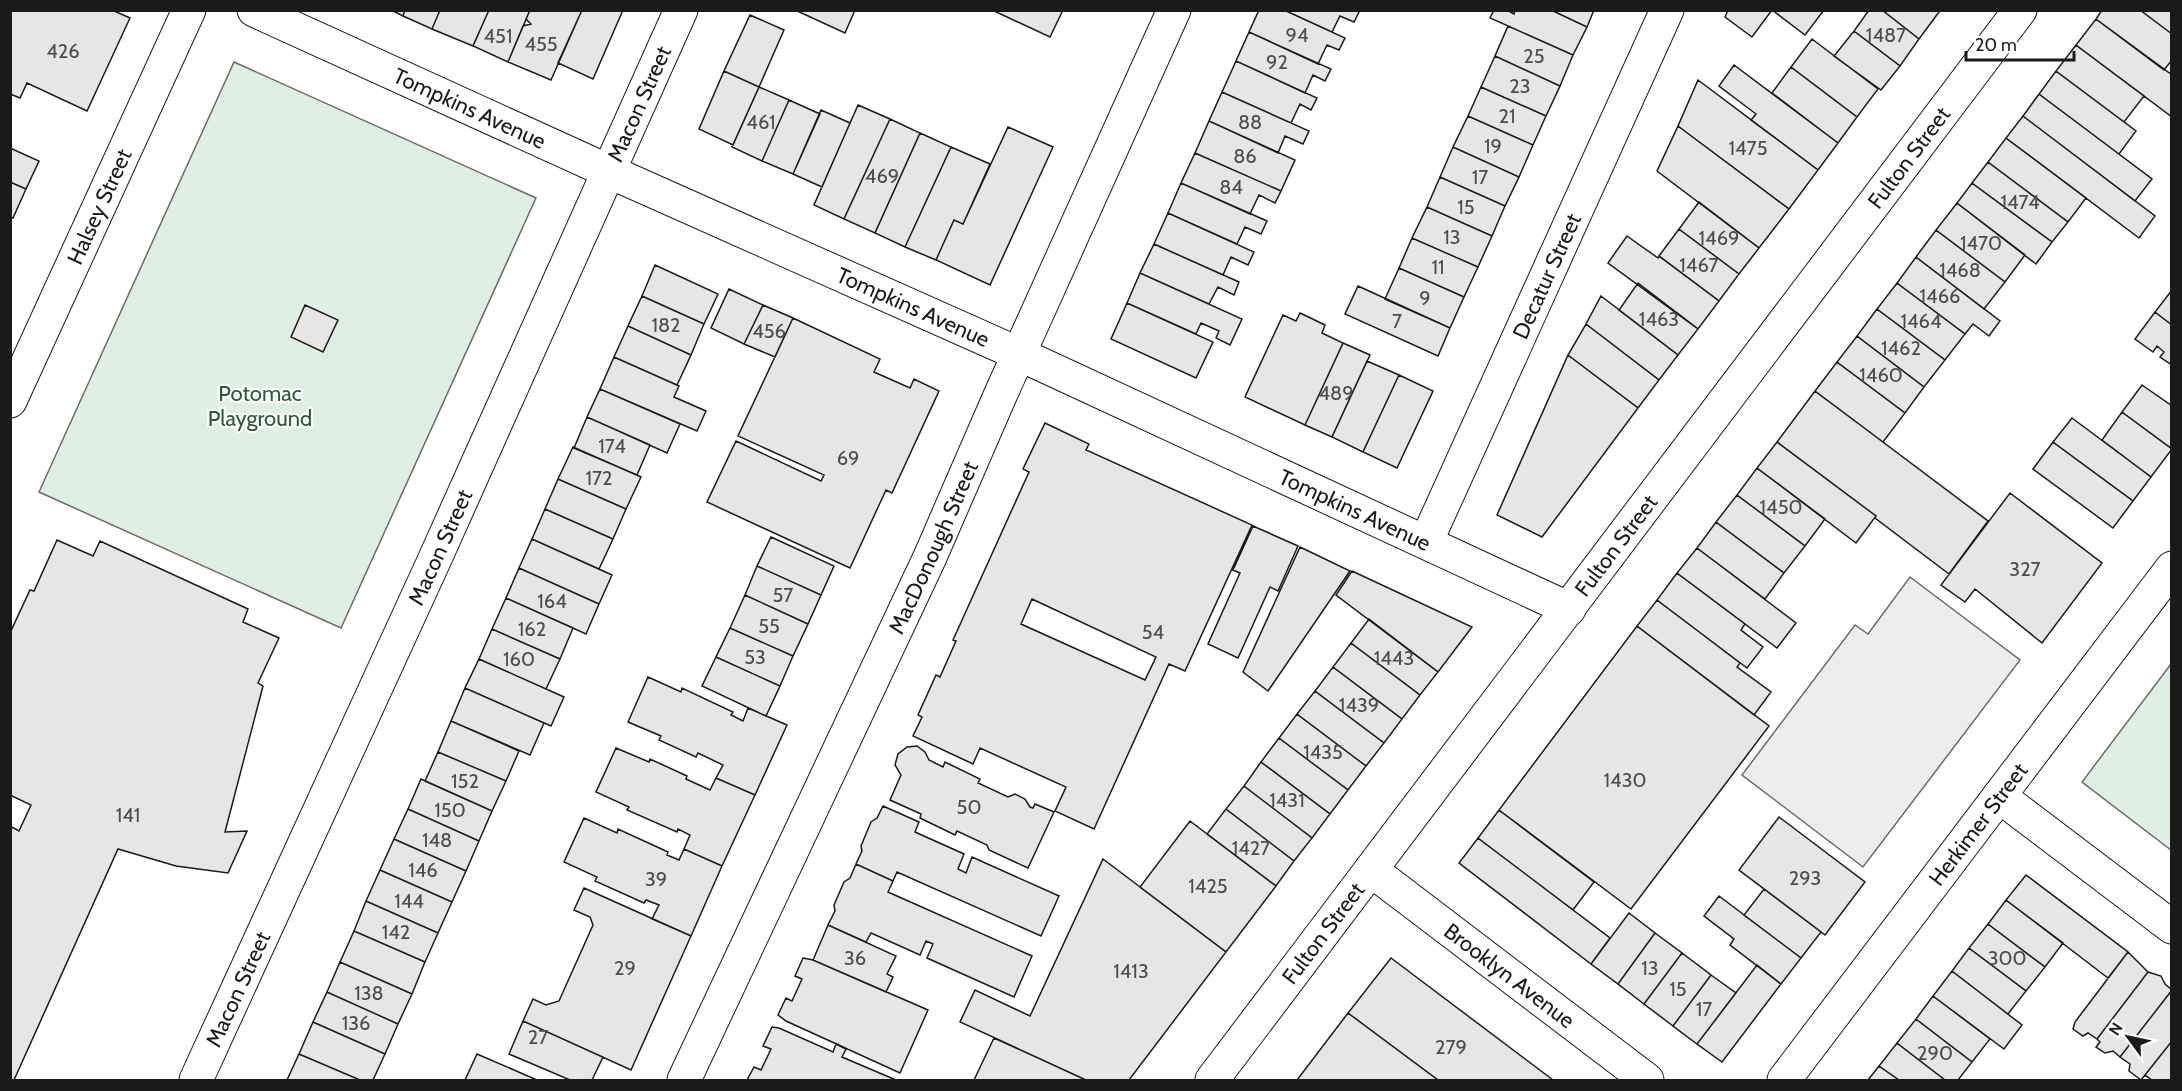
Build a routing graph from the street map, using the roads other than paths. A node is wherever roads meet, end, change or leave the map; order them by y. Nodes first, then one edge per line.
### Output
1 (189, 10) edge
2 (254, 10) edge
3 (681, 10) edge
4 (1174, 10) edge
5 (1667, 10) edge
6 (2020, 10) edge
7 (608, 171) junction
8 (1019, 354) junction
9 (10, 401) edge
10 (1426, 542) junction
11 (2172, 568) edge
12 (1569, 609) junction
13 (1999, 796) junction
14 (1371, 870) junction
15 (2172, 927) edge
16 (196, 1080) edge
17 (684, 1080) edge
18 (1212, 1080) edge
19 (1647, 1080) edge
20 (1784, 1080) edge

1 - 9 street, Halsey Street
2 - 7 street, Tompkins Avenue
3 - 7 street, Macon Street
4 - 8 street, MacDonough Street
5 - 10 street, Decatur Street
6 - 12 street, Fulton Street
7 - 8 street, Tompkins Avenue
7 - 16 street, Macon Street
8 - 10 street, Tompkins Avenue
8 - 17 street, MacDonough Street
10 - 12 street, Tompkins Avenue
11 - 13 street, Herkimer Street
12 - 14 street, Fulton Street
13 - 15 street
13 - 20 street, Herkimer Street
14 - 18 street, Fulton Street
14 - 19 street, Brooklyn Avenue

